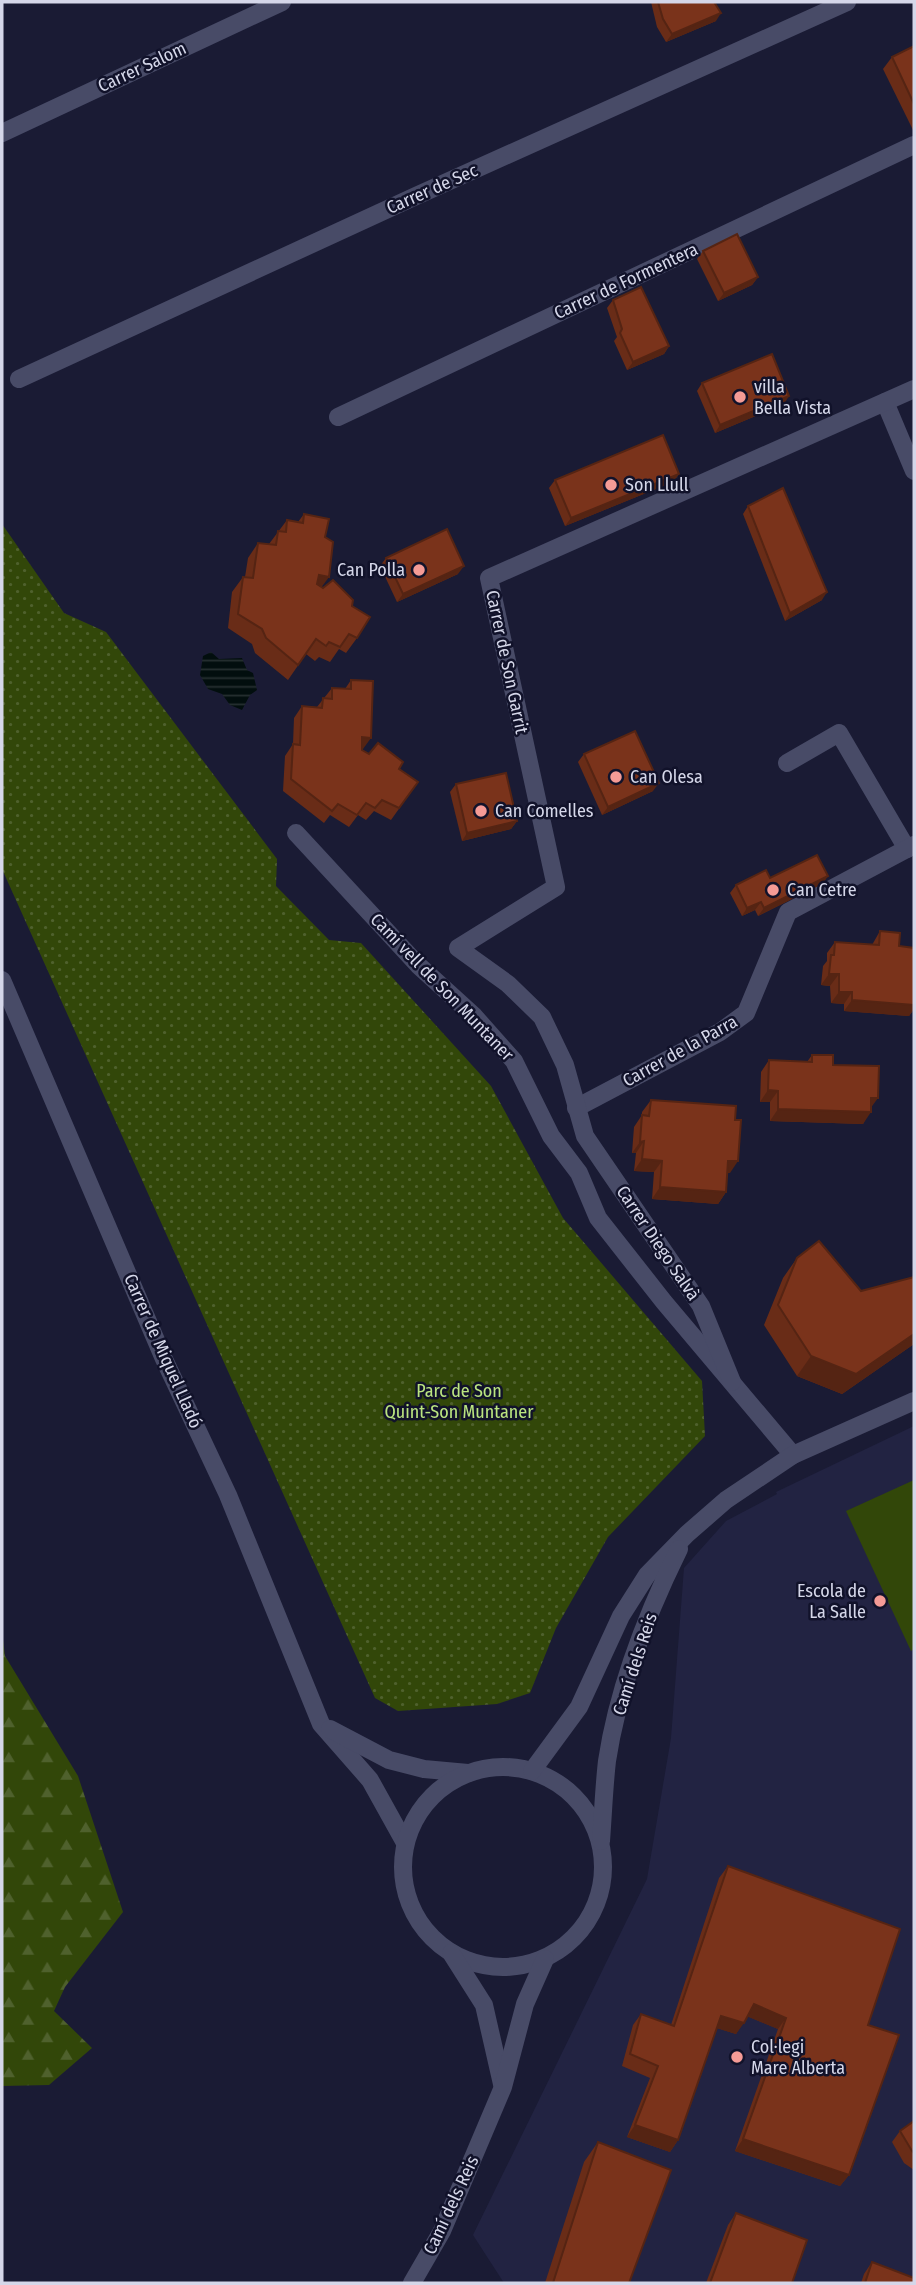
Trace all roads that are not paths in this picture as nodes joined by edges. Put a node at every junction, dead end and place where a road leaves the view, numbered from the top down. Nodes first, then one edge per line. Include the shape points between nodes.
1 (282, 2) edge
2 (847, 2) edge
3 (2, 133) edge
4 (914, 145) edge
5 (19, 379) dead end
6 (914, 389) edge
7 (885, 402) junction
8 (338, 417) dead end
9 (914, 471) edge
10 (787, 763) dead end
11 (296, 833) dead end
12 (911, 847) edge
13 (2, 980) edge
14 (576, 1108) junction
15 (732, 1382) junction
16 (914, 1401) edge
17 (793, 1455) junction
18 (687, 1534) junction
19 (321, 1724) junction
20 (532, 1771) junction
21 (468, 1773) junction
22 (601, 1842) junction
23 (405, 1843) junction
24 (451, 1953) junction
25 (545, 1959) junction
26 (503, 2087) junction
27 (412, 2283) edge

1 - 3 street, Carrer Salom
2 - 5 street, Carrer de Sec
4 - 8 street, Carrer de Formentera
6 - 7 street, Carrer de Son Garrit
7 - 9 street
7 - 14 street, Carrer de Son Garrit via 489,578 556,887 458,948 508,984 542,1017 565,1065
10 - 12 street via 839,733
11 - 15 street, Camí vell de Son Muntaner via 514,1061 551,1136 579,1173 598,1218
12 - 14 street, Carrer de la Parra via 788,912 746,1013 720,1032
13 - 19 street, Carrer de Miquel Lladó via 164,1359 228,1495
14 - 15 street, Carrer Diego Salvà via 585,1136 701,1306
15 - 17 street, Camí vell de Son Muntaner
16 - 17 street, Camí dels Reis
17 - 18 street, Camí dels Reis via 726,1500
18 - 20 street, Camí dels Reis via 647,1575 621,1616 579,1707
18 - 22 street, Camí dels Reis via 658,1592 624,1687 607,1761
19 - 21 street via 389,1759 424,1769
19 - 23 street, Carrer de Miquel Lladó via 370,1780
20 - 21 street via 500,1767
20 - 22 street via 562,1785 586,1810
21 - 23 street via 439,1789 418,1813
22 - 25 street via 604,1877 594,1910 574,1938
23 - 24 street via 403,1874 410,1905 427,1932
24 - 25 street via 480,1965 512,1967
24 - 26 street via 484,2006
25 - 26 street, Camí dels Reis via 524,2004
26 - 27 street, Camí dels Reis via 442,2231

